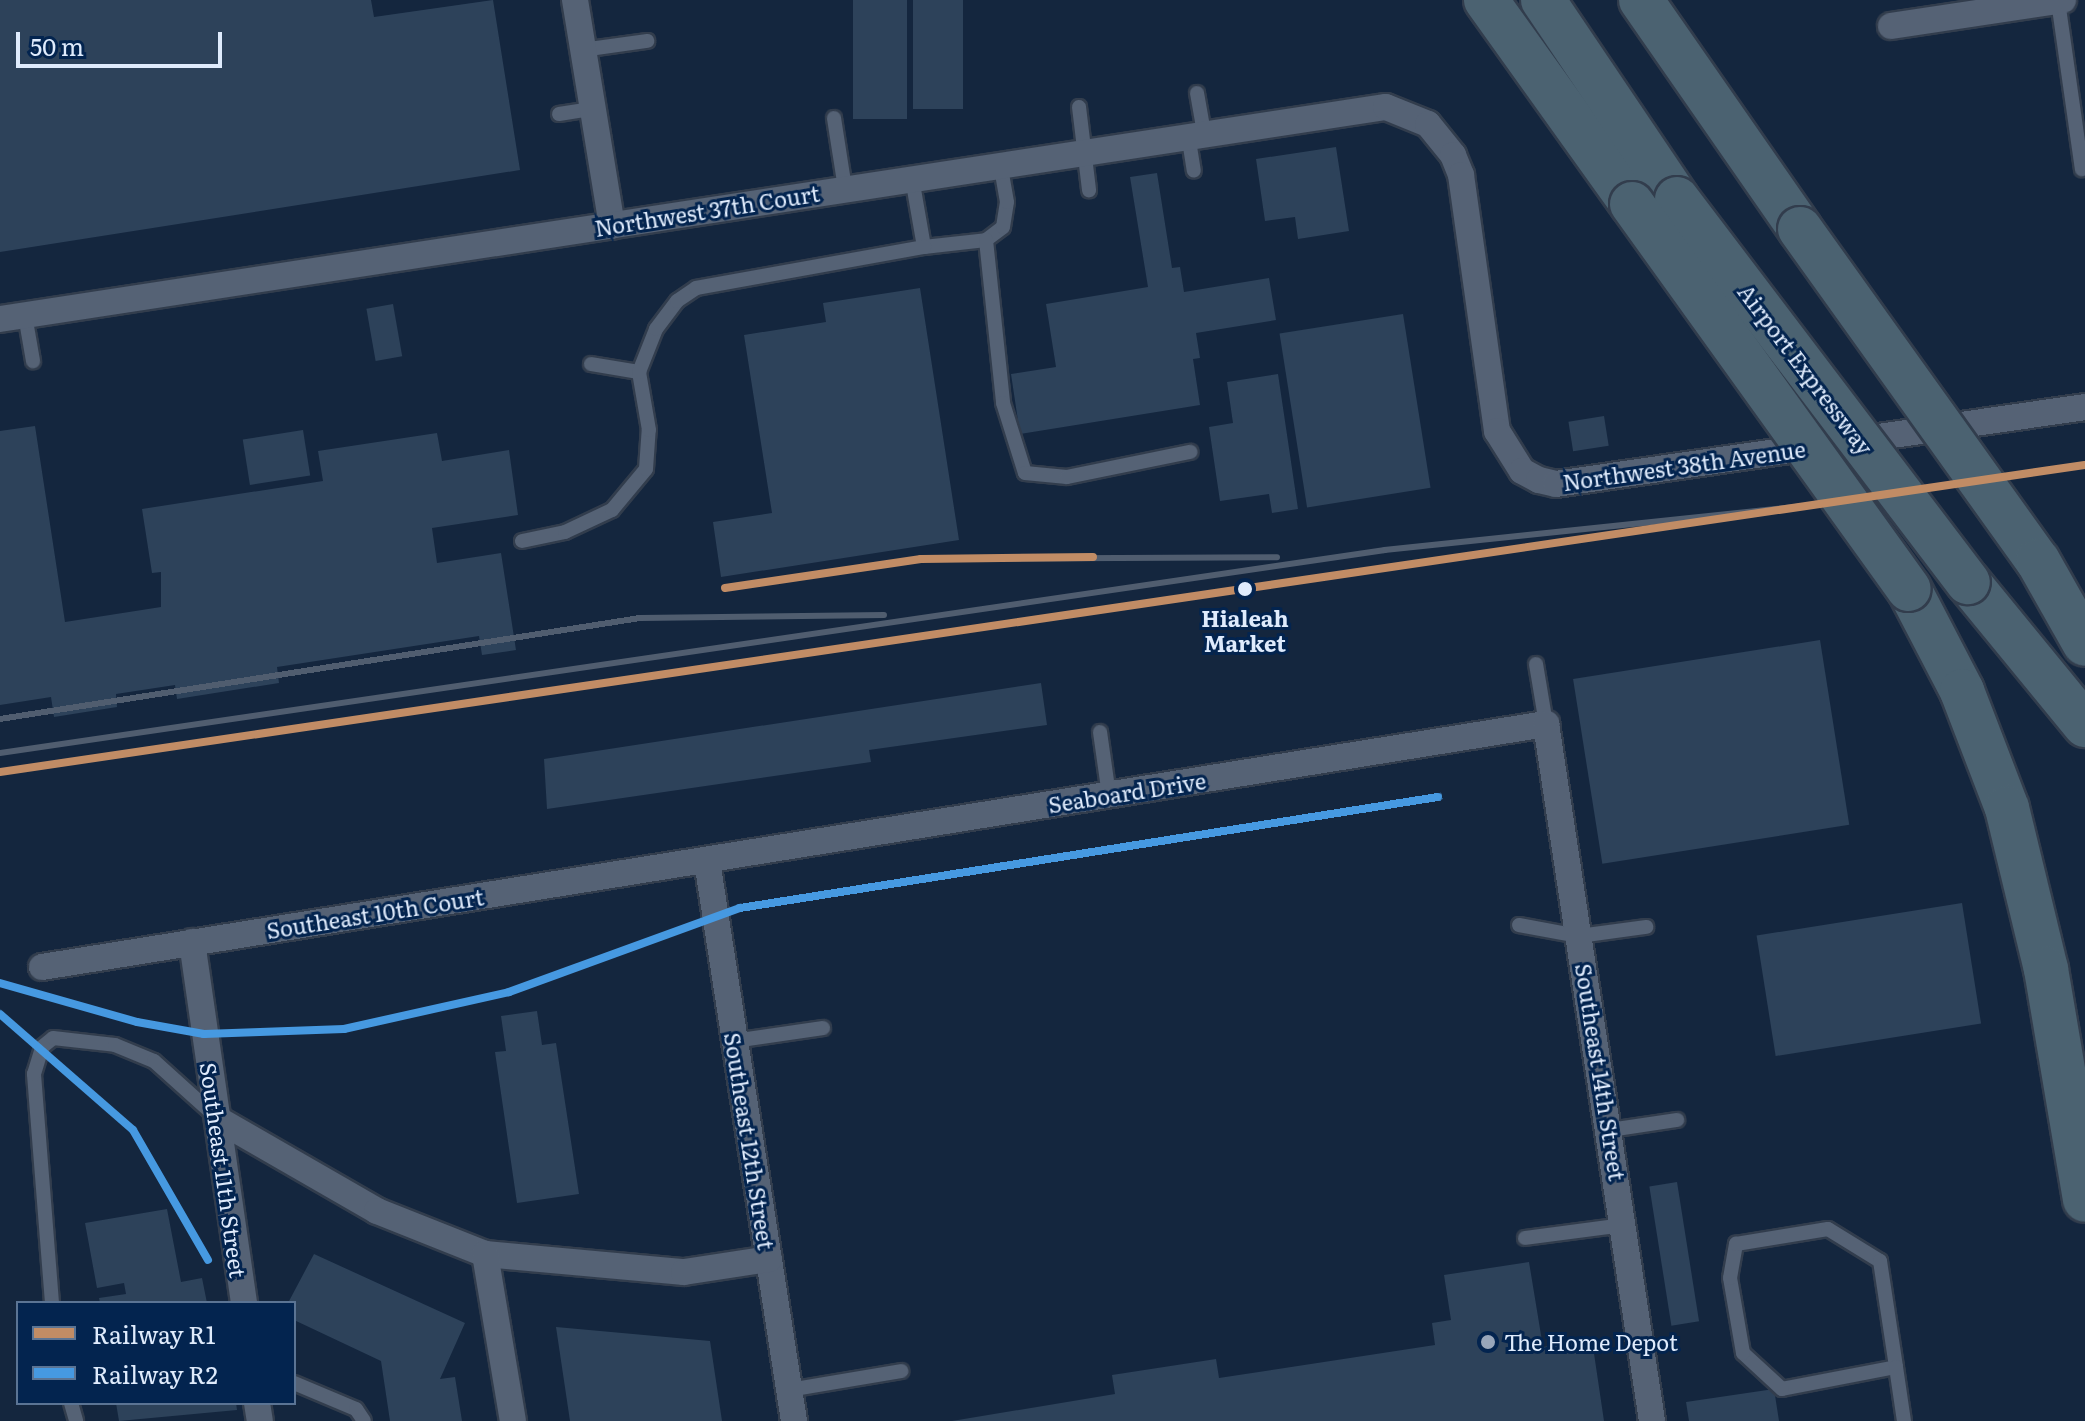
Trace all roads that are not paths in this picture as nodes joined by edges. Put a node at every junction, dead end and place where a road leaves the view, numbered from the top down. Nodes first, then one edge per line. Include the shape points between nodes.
1 (575, 0) edge
2 (1486, 0) edge
3 (1543, 0) edge
4 (1641, 0) edge
5 (2061, 0) edge
6 (1891, 26) dead end
7 (647, 41) dead end
8 (582, 50) junction
9 (1197, 93) dead end
10 (1079, 107) dead end
11 (592, 109) junction
12 (559, 114) dead end
13 (1414, 116) joint
14 (834, 118) dead end
15 (1196, 133) junction
16 (1084, 150) junction
17 (1000, 164) junction
18 (2082, 169) dead end
19 (1194, 171) dead end
20 (912, 178) junction
21 (845, 188) junction
22 (1089, 190) dead end
23 (612, 226) junction
24 (986, 240) junction
25 (924, 247) junction
26 (12, 317) edge
27 (33, 361) dead end
28 (591, 364) dead end
29 (639, 372) junction
30 (2085, 407) edge
31 (1190, 452) dead end
32 (522, 541) dead end
33 (2085, 644) edge
34 (1536, 664) dead end
35 (1546, 724) junction
36 (2085, 725) edge
37 (1100, 732) dead end
38 (1109, 795) junction
39 (707, 861) junction
40 (1519, 925) dead end
41 (1646, 927) dead end
42 (1579, 936) junction
43 (192, 942) junction
44 (42, 967) dead end
45 (823, 1028) dead end
46 (734, 1041) junction
47 (219, 1120) junction
48 (1677, 1120) dead end
49 (1610, 1130) junction
50 (2085, 1200) edge
51 (1624, 1225) junction
52 (1525, 1238) dead end
53 (485, 1254) junction
54 (769, 1259) junction
55 (52, 1301) edge
56 (244, 1301) edge
57 (1896, 1367) junction
58 (901, 1371) dead end
59 (296, 1384) edge
60 (789, 1390) junction
61 (364, 1421) edge
62 (513, 1421) edge
63 (794, 1421) edge
64 (1652, 1421) edge
65 (1904, 1421) edge

1 - 8 street
2 - 50 highway, bridge via 1909,589 1962,691 2012,822 2046,969
3 - 36 highway, Airport Expressway, bridge via 1677,199 1968,582
4 - 33 highway, bridge via 2038,561
5 - 6 street
5 - 18 lane
7 - 8 lane
8 - 11 street
9 - 15 lane
10 - 16 lane
11 - 12 lane
11 - 23 street
13 - 15 street, Northwest 37th Court via 1367,108
13 - 30 street, Northwest 38th Avenue via 1442,137 1461,175 1497,431 1522,471 1539,480 1556,484
14 - 21 lane
15 - 16 street, Northwest 37th Court
15 - 19 lane
16 - 17 street, Northwest 37th Court
16 - 22 lane
17 - 20 street, Northwest 37th Court
17 - 24 lane via 1007,202 1003,227
20 - 21 street, Northwest 37th Court
20 - 25 lane
21 - 23 street, Northwest 37th Court
23 - 26 street, Northwest 37th Court
24 - 25 lane
24 - 31 lane via 1003,403 1025,473 1067,477
25 - 29 lane via 696,288 677,301 656,329
26 - 27 lane
28 - 29 lane
29 - 32 lane via 649,430 646,469 612,510 565,532
34 - 35 lane
35 - 38 street, Seaboard Drive
35 - 42 street, Southeast 14th Street
37 - 38 lane
38 - 39 street, Seaboard Drive
39 - 43 street, Southeast 10th Court
39 - 46 street, Southeast 12th Street
40 - 42 lane
41 - 42 lane
42 - 49 street, Southeast 14th Street
43 - 44 street, Southeast 10th Court
43 - 47 street, Southeast 11th Street
45 - 46 lane
46 - 54 street, Southeast 12th Street
47 - 53 street via 377,1211
47 - 55 lane via 154,1061 115,1045 66,1038 53,1038 42,1047 34,1074
47 - 56 street, Southeast 11th Street
48 - 49 lane
49 - 51 street, Southeast 14th Street
51 - 52 lane
51 - 64 street, Southeast 14th Street
53 - 54 street via 684,1272
53 - 62 street
54 - 60 street, Southeast 12th Street
57 - 57 lane via 1782,1389 1743,1353 1730,1278 1736,1244 1828,1229 1880,1261
57 - 65 lane
58 - 60 lane
59 - 61 lane via 356,1409
60 - 63 street, Southeast 12th Street

